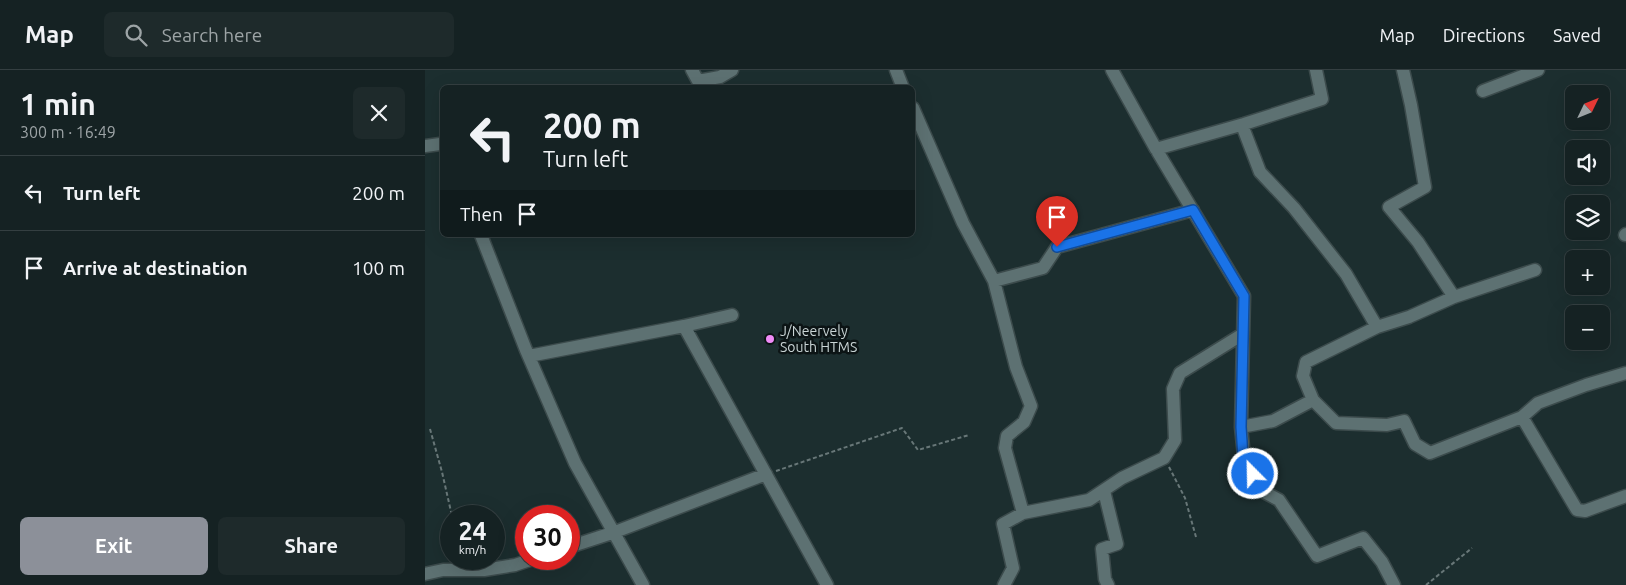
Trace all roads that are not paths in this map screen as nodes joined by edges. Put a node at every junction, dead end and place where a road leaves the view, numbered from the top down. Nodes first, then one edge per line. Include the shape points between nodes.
1 (692, 70) edge
2 (732, 70) edge
3 (896, 70) edge
4 (1112, 70) edge
5 (1316, 70) edge
6 (1403, 70) edge
7 (1538, 70) edge
8 (902, 85) edge
9 (1483, 91) dead end
10 (915, 113) edge
11 (1241, 125) junction
12 (440, 144) edge
13 (425, 146) edge
14 (1156, 149) junction
15 (1193, 210) junction
16 (482, 237) edge
17 (1535, 270) dead end
18 (994, 281) junction
19 (1454, 297) junction
20 (732, 315) dead end
21 (684, 326) junction
22 (1377, 327) junction
23 (1243, 334) junction
24 (529, 356) junction
25 (1626, 373) edge
26 (1313, 400) junction
27 (1522, 417) junction
28 (1241, 427) junction
29 (766, 474) junction
30 (1104, 490) junction
31 (1626, 496) edge
32 (1023, 513) junction
33 (615, 532) junction
34 (580, 543) edge
35 (515, 565) edge
36 (425, 574) edge
37 (643, 585) edge
38 (827, 585) edge
39 (1004, 585) edge
40 (1107, 585) edge
41 (1394, 585) edge

1 - 2 street via 698,81 720,77
3 - 8 street
4 - 14 street
5 - 11 street via 1322,99
6 - 19 street via 1425,186 1389,207 1418,242
7 - 9 street
10 - 18 street via 963,223
11 - 14 street
11 - 22 street via 1260,172 1294,208 1346,274
12 - 13 street
14 - 15 street
15 - 18 street via 1057,247 1043,268
15 - 23 street via 1244,296
16 - 24 street
17 - 19 street
18 - 32 street via 1016,367 1031,406 1024,422 1007,436 1005,448
19 - 22 street
20 - 21 street
21 - 24 street
21 - 29 street
22 - 26 street via 1306,362 1303,376
23 - 28 street
23 - 30 street via 1180,373 1173,388 1175,440 1164,458
24 - 33 street via 575,462
25 - 27 street via 1538,402
26 - 27 street via 1336,423 1387,426 1404,421 1415,444 1430,453
26 - 28 street via 1273,421
27 - 31 street via 1577,510 1585,511
28 - 41 street via 1243,456 1262,491 1279,500 1317,556 1363,538 1382,562
29 - 33 street
29 - 38 street
30 - 32 street via 1089,500
30 - 40 street via 1117,544 1103,549
32 - 39 street via 1003,524 1013,568
33 - 34 street
33 - 37 street
35 - 36 street

